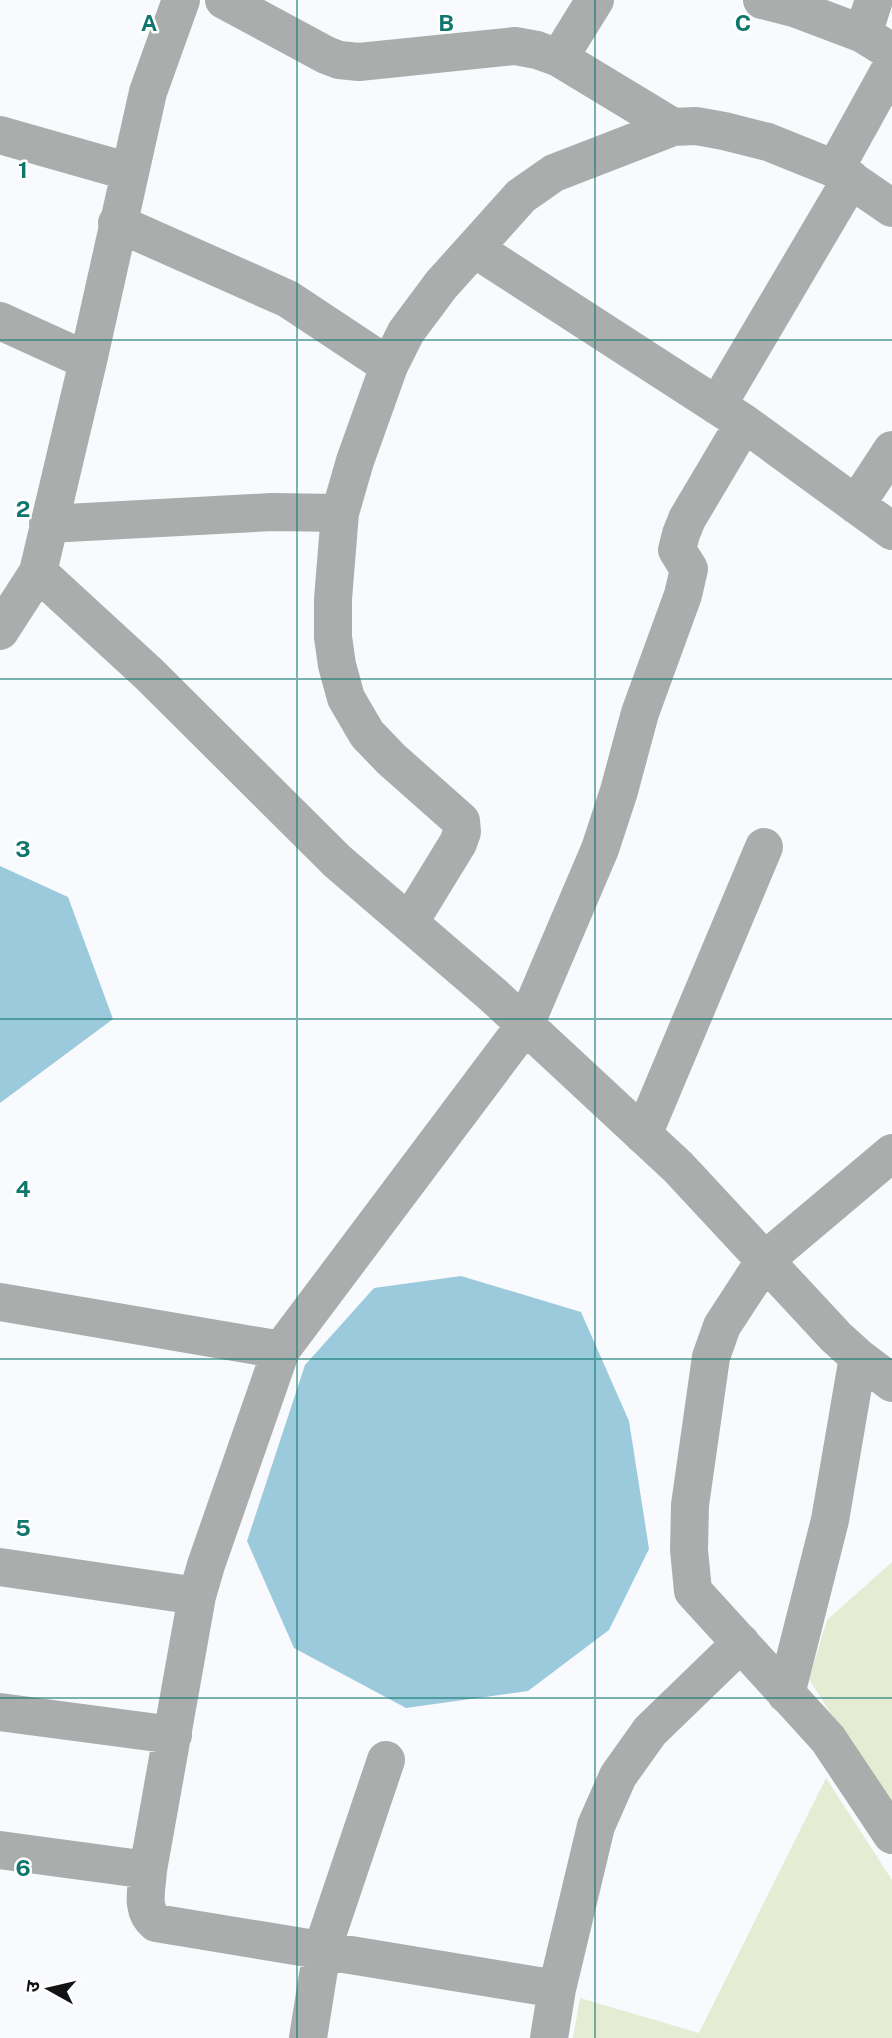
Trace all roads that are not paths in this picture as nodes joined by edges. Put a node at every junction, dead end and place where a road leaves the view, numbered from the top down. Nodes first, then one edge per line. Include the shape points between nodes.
1 (181, 0) edge
2 (224, 0) edge
3 (595, 0) edge
4 (762, 0) edge
5 (876, 29) edge
6 (559, 58) junction
7 (892, 66) edge
8 (673, 127) junction
9 (0, 135) edge
10 (130, 172) junction
11 (843, 174) junction
12 (892, 208) edge
13 (117, 223) junction
14 (475, 249) junction
15 (0, 321) edge
16 (88, 361) junction
17 (389, 366) junction
18 (731, 414) junction
19 (892, 450) edge
20 (856, 505) junction
21 (340, 513) junction
22 (48, 524) junction
23 (892, 531) edge
24 (38, 572) junction
25 (1, 626) edge
26 (764, 847) dead end
27 (410, 923) junction
28 (525, 1025) junction
29 (643, 1135) junction
30 (892, 1153) edge
31 (765, 1260) junction
32 (0, 1302) edge
33 (281, 1350) junction
34 (858, 1357) junction
35 (892, 1383) edge
36 (0, 1567) edge
37 (198, 1596) junction
38 (741, 1643) junction
39 (786, 1694) junction
40 (0, 1712) edge
41 (173, 1735) junction
42 (386, 1760) dead end
43 (892, 1835) edge
44 (0, 1850) edge
45 (148, 1870) junction
46 (322, 1951) junction
47 (557, 1989) junction
48 (308, 2038) edge
49 (550, 2038) edge

1 - 10 street via 148,92
2 - 6 street via 340,60 359,62 515,46
3 - 6 street
4 - 5 street
6 - 8 street
7 - 11 street
8 - 11 street via 696,125 768,142
8 - 14 street via 554,173 521,196
9 - 10 street
10 - 13 street
11 - 12 street
11 - 18 street
13 - 16 street
13 - 17 street via 288,299
14 - 17 street via 440,285 406,332
14 - 18 street
15 - 16 street
16 - 22 street
17 - 21 street
18 - 20 street
18 - 28 street via 681,534 677,550 689,569 683,596 640,713 600,849
19 - 20 street
20 - 23 street
21 - 22 street via 272,512
21 - 27 street via 333,637 346,698 367,734 461,821 458,843
22 - 24 street
24 - 25 street
24 - 27 street via 149,674 337,862
26 - 29 street
27 - 28 street
28 - 29 street
28 - 33 street
29 - 31 street
30 - 31 street
31 - 34 street
31 - 38 street via 722,1326 711,1357 690,1505 693,1591
32 - 33 street
33 - 37 street
34 - 35 street
34 - 39 street via 830,1520
36 - 37 street
37 - 41 street
38 - 39 street
38 - 47 street via 650,1731 618,1776 596,1826
39 - 43 street via 828,1739
40 - 41 street
41 - 45 street
42 - 46 street
44 - 45 street
45 - 46 street via 145,1910 156,1923
46 - 47 street
46 - 48 street
47 - 49 street

